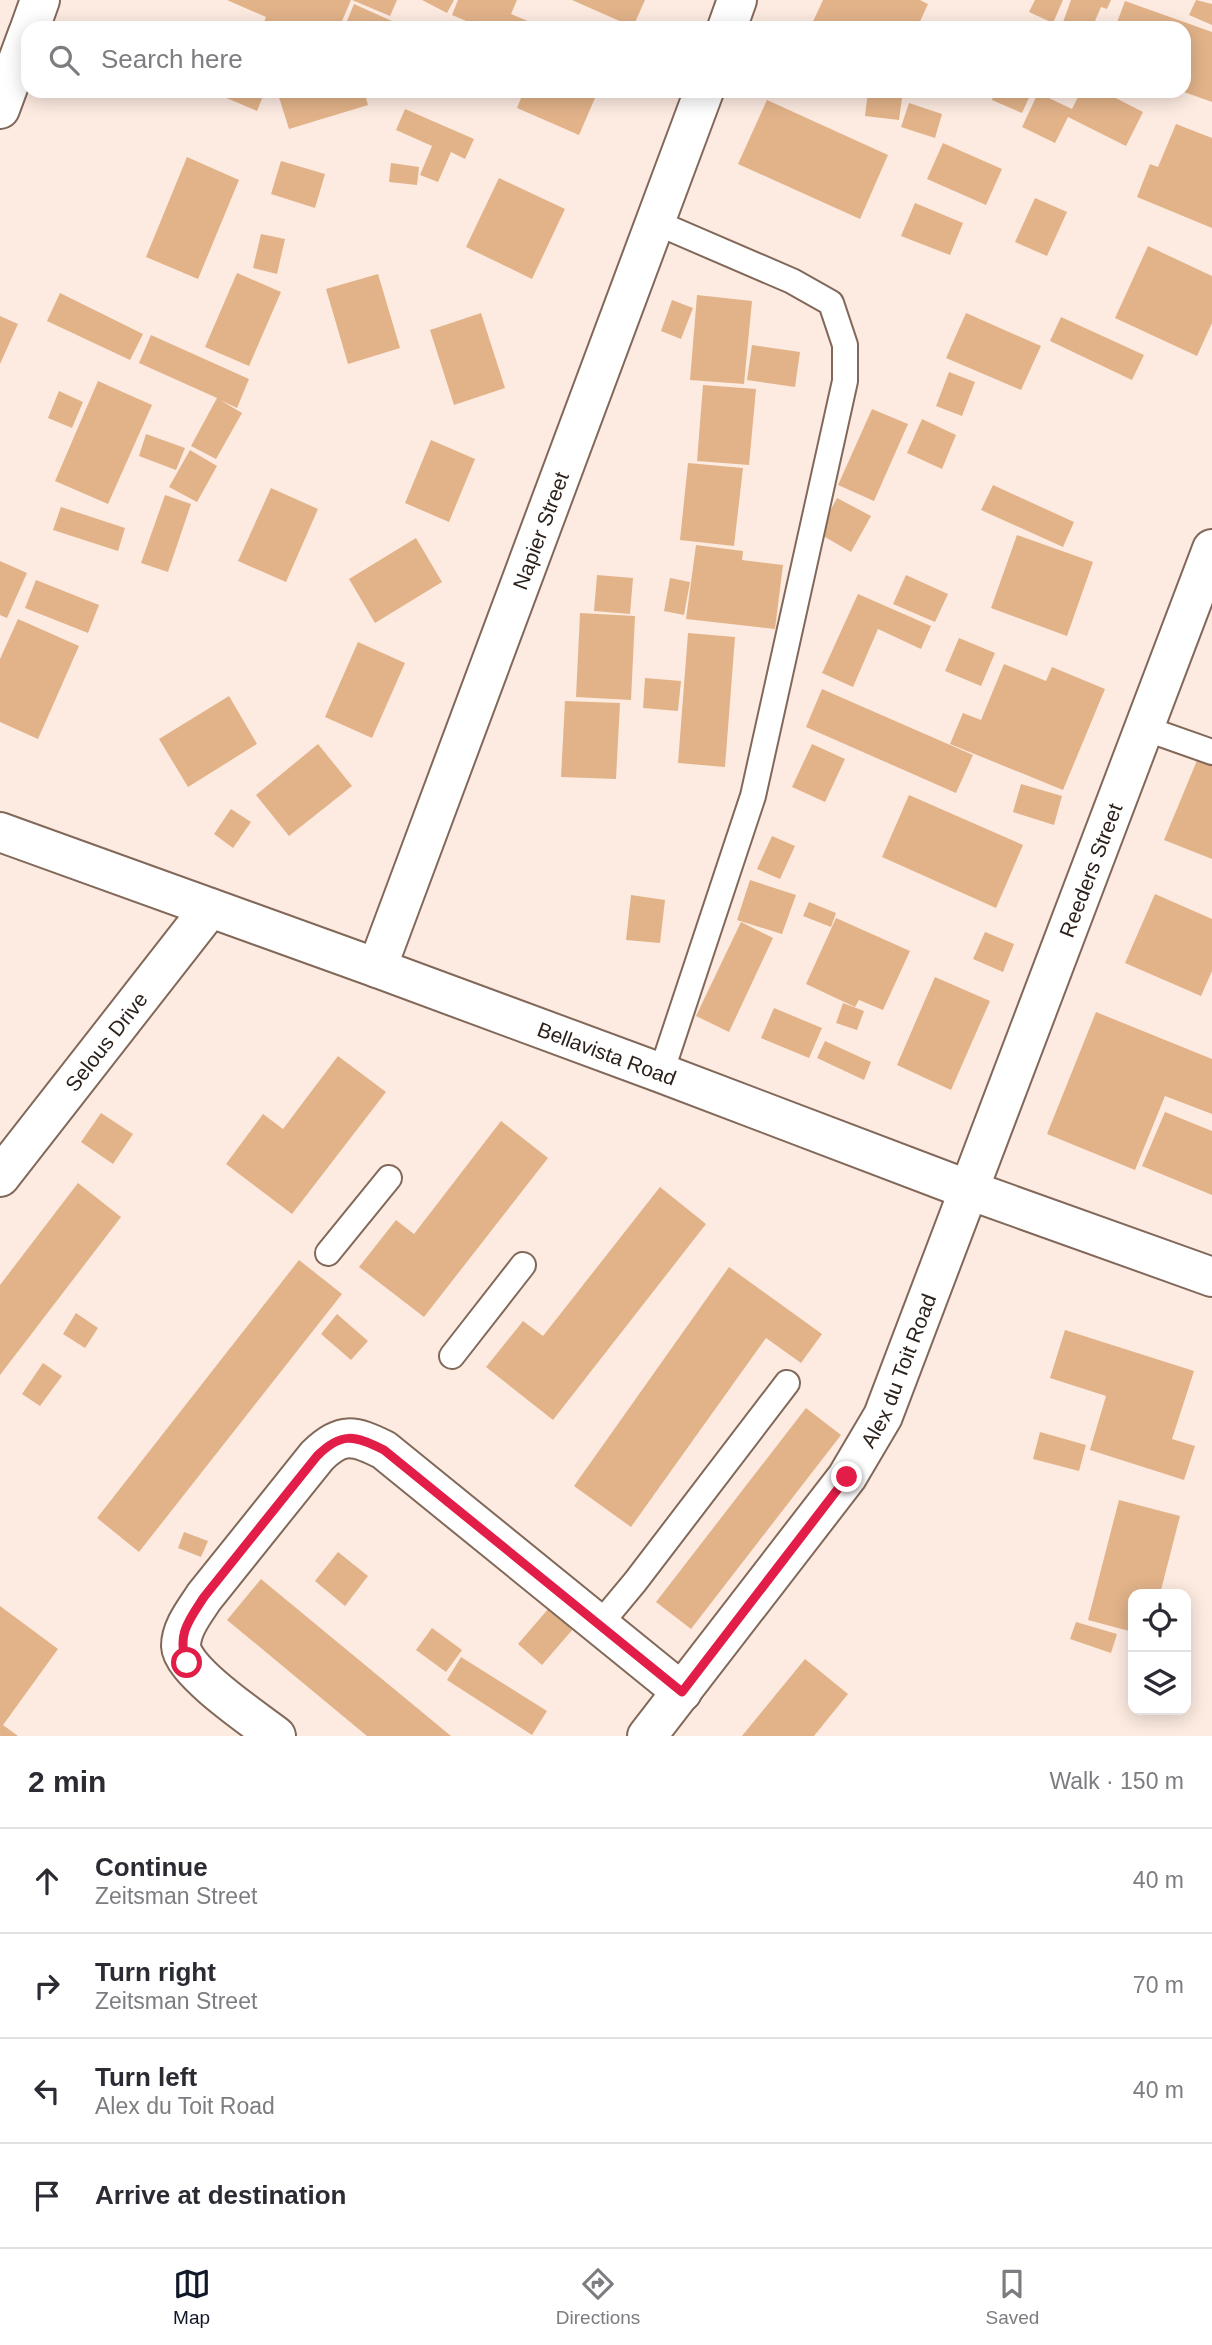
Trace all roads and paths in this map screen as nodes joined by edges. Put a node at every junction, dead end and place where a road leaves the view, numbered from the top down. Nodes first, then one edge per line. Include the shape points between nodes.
1 (40, 0) edge
2 (737, 0) edge
3 (32, 21) edge
4 (730, 21) edge
5 (21, 52) edge
6 (701, 98) edge
7 (0, 109) edge
8 (655, 222) junction
9 (1212, 549) edge
10 (1144, 729) junction
11 (1212, 752) edge
12 (0, 832) edge
13 (210, 908) junction
14 (377, 968) junction
15 (661, 1073) junction
16 (0, 1177) edge
17 (389, 1178) dead end
18 (969, 1190) junction
19 (328, 1253) dead end
20 (523, 1265) dead end
21 (1212, 1278) edge
22 (452, 1356) dead end
23 (787, 1383) dead end
24 (600, 1624) junction
25 (682, 1692) junction
26 (276, 1736) edge
27 (647, 1736) edge

1 - 3 street
2 - 4 street
5 - 7 street
6 - 8 street, Napier Street
8 - 14 street, Napier Street
8 - 15 lane via 792,281 831,303 845,345 845,381 753,796
9 - 10 street, Reeders Street
10 - 11 lane
10 - 18 street, Reeders Street
12 - 13 street, Bellavista Road
13 - 14 street, Bellavista Road
13 - 16 street, Selous Drive
14 - 15 street, Bellavista Road
15 - 18 street, Bellavista Road
17 - 19 lane
18 - 21 street, Bellavista Road
18 - 25 street, Alex du Toit Road via 895,1389 869,1441 847,1477
20 - 22 lane
23 - 24 lane
24 - 25 street
24 - 26 street via 384,1450 346,1437 330,1442 204,1597 183,1635 181,1648 187,1663
25 - 27 street, Alex du Toit Road

